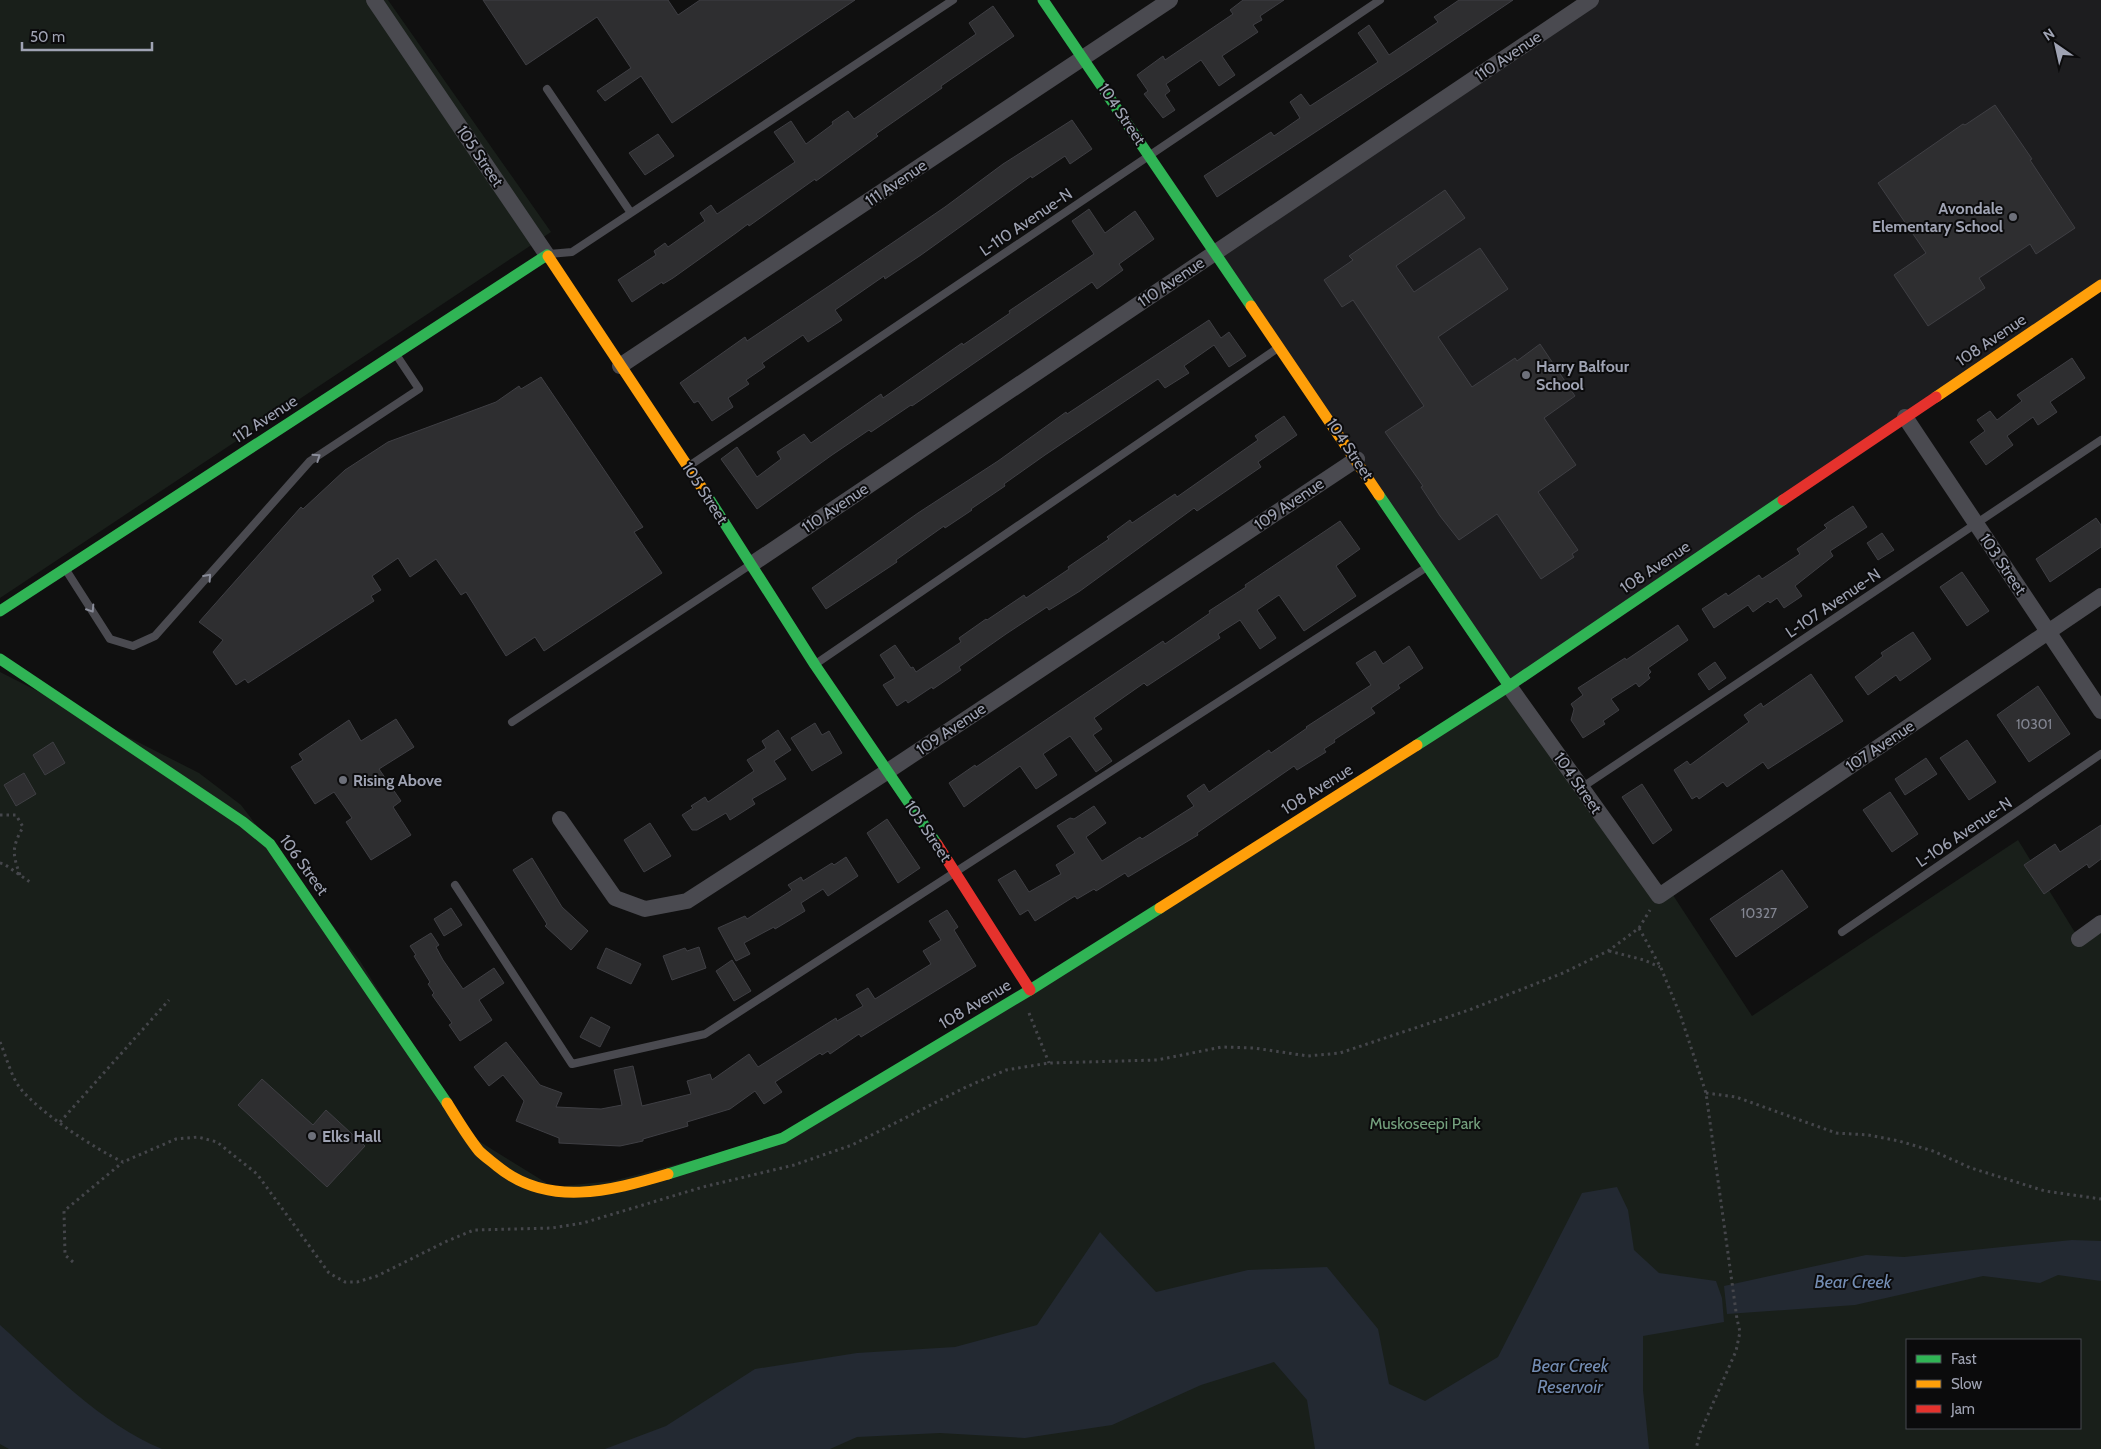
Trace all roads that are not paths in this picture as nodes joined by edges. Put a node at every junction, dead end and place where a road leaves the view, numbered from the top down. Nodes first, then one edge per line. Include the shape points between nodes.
1 (374, 0) edge
2 (953, 0) edge
3 (1044, 0) edge
4 (1170, 0) edge
5 (1380, 0) edge
6 (1591, 0) edge
7 (1084, 59) junction
8 (547, 89) dead end
9 (1149, 155) junction
10 (631, 213) junction
11 (1216, 252) junction
12 (547, 255) junction
13 (2101, 285) edge
14 (1280, 347) junction
15 (395, 354) junction
16 (620, 366) junction
17 (1905, 417) junction
18 (2101, 440) edge
19 (1357, 459) junction
20 (688, 467) junction
21 (1976, 523) junction
22 (752, 564) junction
23 (1428, 566) junction
24 (65, 568) junction
25 (2101, 596) edge
26 (0, 611) edge
27 (2048, 631) junction
28 (0, 659) edge
29 (815, 664) junction
30 (1509, 686) junction
31 (2101, 711) edge
32 (512, 722) dead end
33 (2101, 754) edge
34 (888, 771) junction
35 (1581, 788) junction
36 (560, 819) dead end
37 (956, 872) junction
38 (455, 885) dead end
39 (1658, 896) joint
40 (2101, 923) edge
41 (1842, 932) dead end
42 (2079, 939) dead end
43 (1030, 990) junction
44 (502, 1170) joint

1 - 12 street, 105 Street
2 - 10 lane
3 - 7 street, 104 Street
4 - 7 street, 111 Avenue
5 - 9 lane, L-110 Avenue-N
6 - 11 street, 110 Avenue
7 - 9 street, 104 Street
7 - 16 street, 111 Avenue
8 - 10 lane
9 - 11 street, 104 Street
9 - 20 lane, L-110 Avenue-N
10 - 12 lane via 572,252
11 - 14 street, 104 Street
11 - 22 street, 110 Avenue
12 - 15 street, 112 Avenue
12 - 16 street, 105 Street
13 - 17 street, 108 Avenue
14 - 19 street, 104 Street
14 - 29 lane
15 - 24 street, 112 Avenue
24 -> 15 lane via 110,639 133,646 155,636 310,461 419,389
16 - 20 street, 105 Street
17 - 21 street, 103 Street
17 - 30 street, 108 Avenue
18 - 21 lane, L-107 Avenue-N
19 - 23 street, 104 Street
19 - 34 street, 109 Avenue
20 - 22 street, 105 Street
21 - 27 street, 103 Street
21 - 35 lane, L-107 Avenue-N
22 - 29 street, 105 Street
22 - 32 lane
23 - 30 street, 104 Street
23 - 37 lane
24 - 26 street, 112 Avenue
25 - 27 street, 107 Avenue
27 - 31 street, 103 Street
27 - 39 street, 107 Avenue
28 - 44 street, 106 Street via 243,822 270,844 480,1152
29 - 34 street, 105 Street
30 - 35 street, 104 Street
30 - 43 street, 108 Avenue
33 - 41 lane, L-106 Avenue-N
34 - 36 street, 109 Avenue via 687,901 644,909 615,898
34 - 37 street, 105 Street
35 - 39 street, 104 Street
37 - 38 lane via 706,1034 572,1064
37 - 43 street, 105 Street
40 - 42 street
43 - 44 street, 108 Avenue via 805,1126 763,1146 626,1186 584,1193 524,1184

